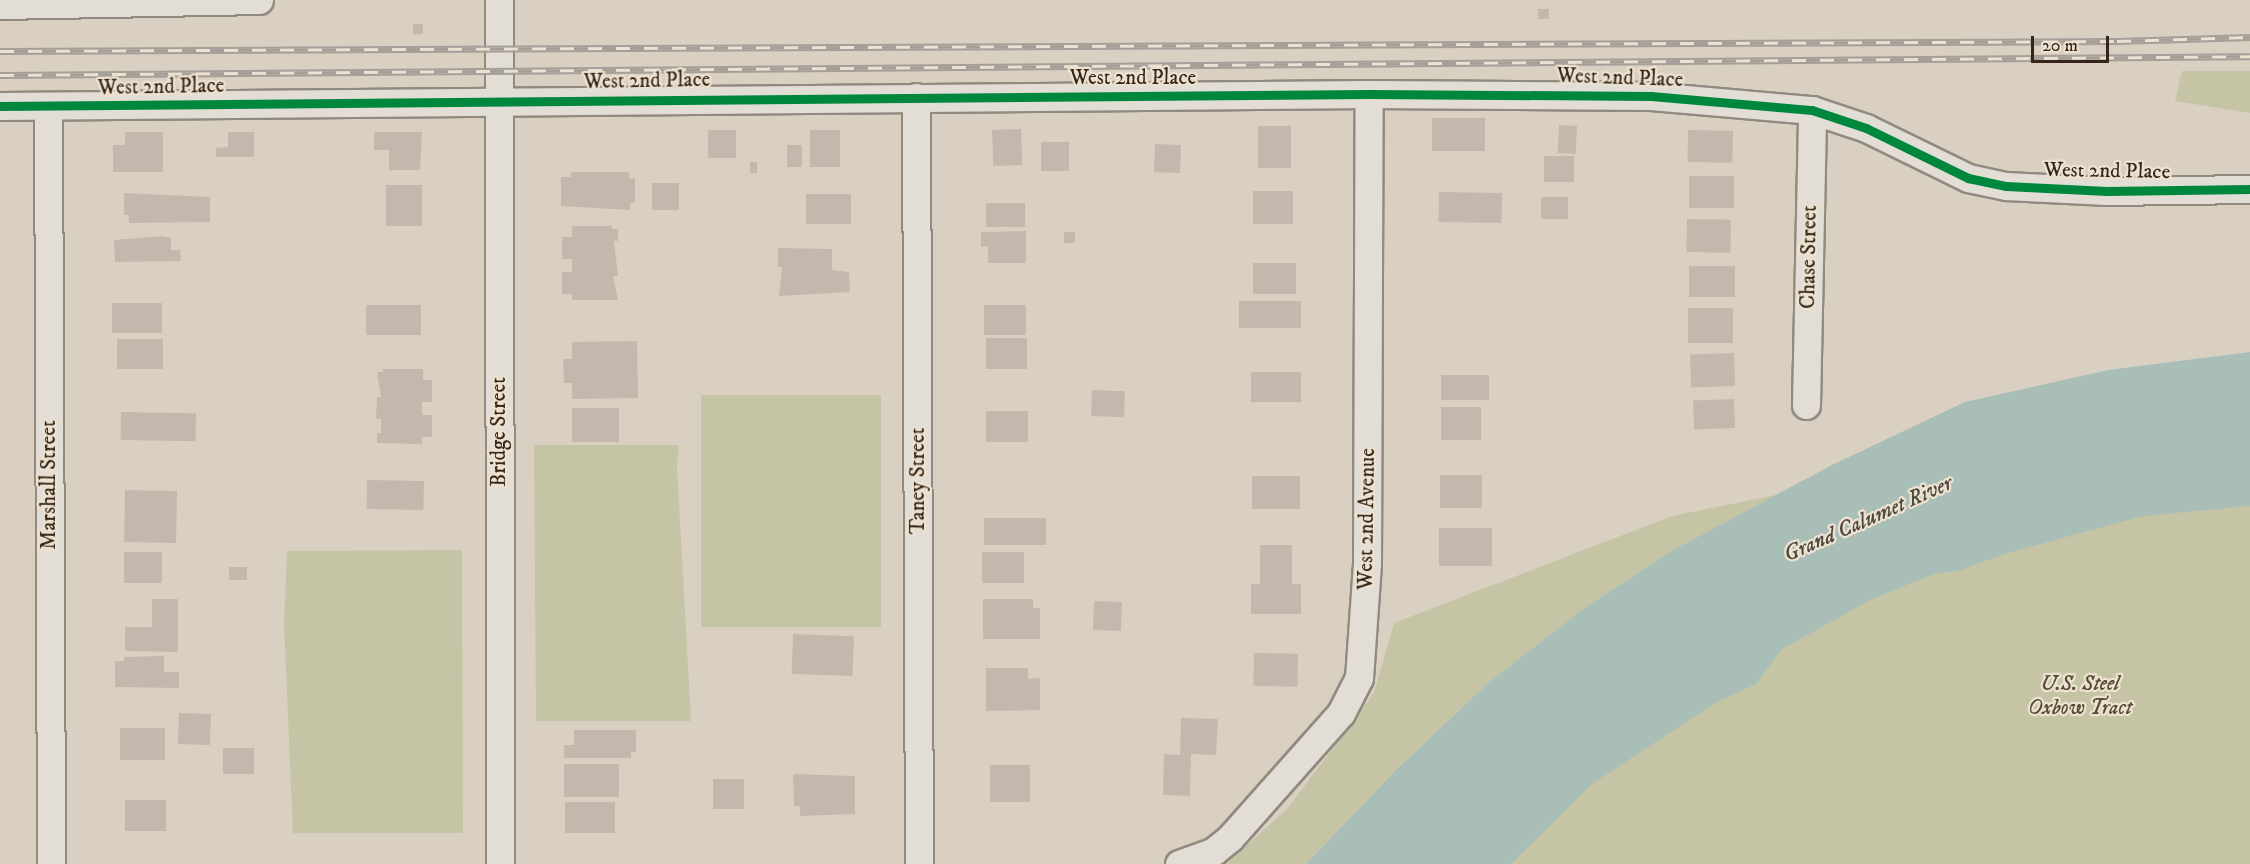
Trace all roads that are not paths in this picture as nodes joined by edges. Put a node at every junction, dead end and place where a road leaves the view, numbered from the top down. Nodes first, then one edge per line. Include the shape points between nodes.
1 (259, 0) edge
2 (499, 0) edge
3 (48, 2) edge
4 (0, 4) edge
5 (1369, 94) junction
6 (916, 97) junction
7 (499, 101) junction
8 (0, 106) edge
9 (48, 106) junction
10 (1812, 110) junction
11 (2250, 189) edge
12 (1806, 405) dead end
13 (51, 864) edge
14 (500, 864) edge
15 (919, 864) edge
16 (1179, 864) edge

1 - 3 street
2 - 7 street, Bridge Street
3 - 4 street
5 - 6 street, West 2nd Place
5 - 10 street, West 2nd Place via 1651,96
5 - 16 street, West 2nd Avenue via 1367,563 1359,678 1341,713 1230,838 1214,851
6 - 7 street, West 2nd Place
6 - 15 street, Taney Street
7 - 9 street, West 2nd Place
7 - 14 street, Bridge Street
8 - 9 street, West 2nd Place
9 - 13 street, Marshall Street
10 - 11 street, West 2nd Place via 1866,128 1985,183 2107,192
10 - 12 street, Chase Street

